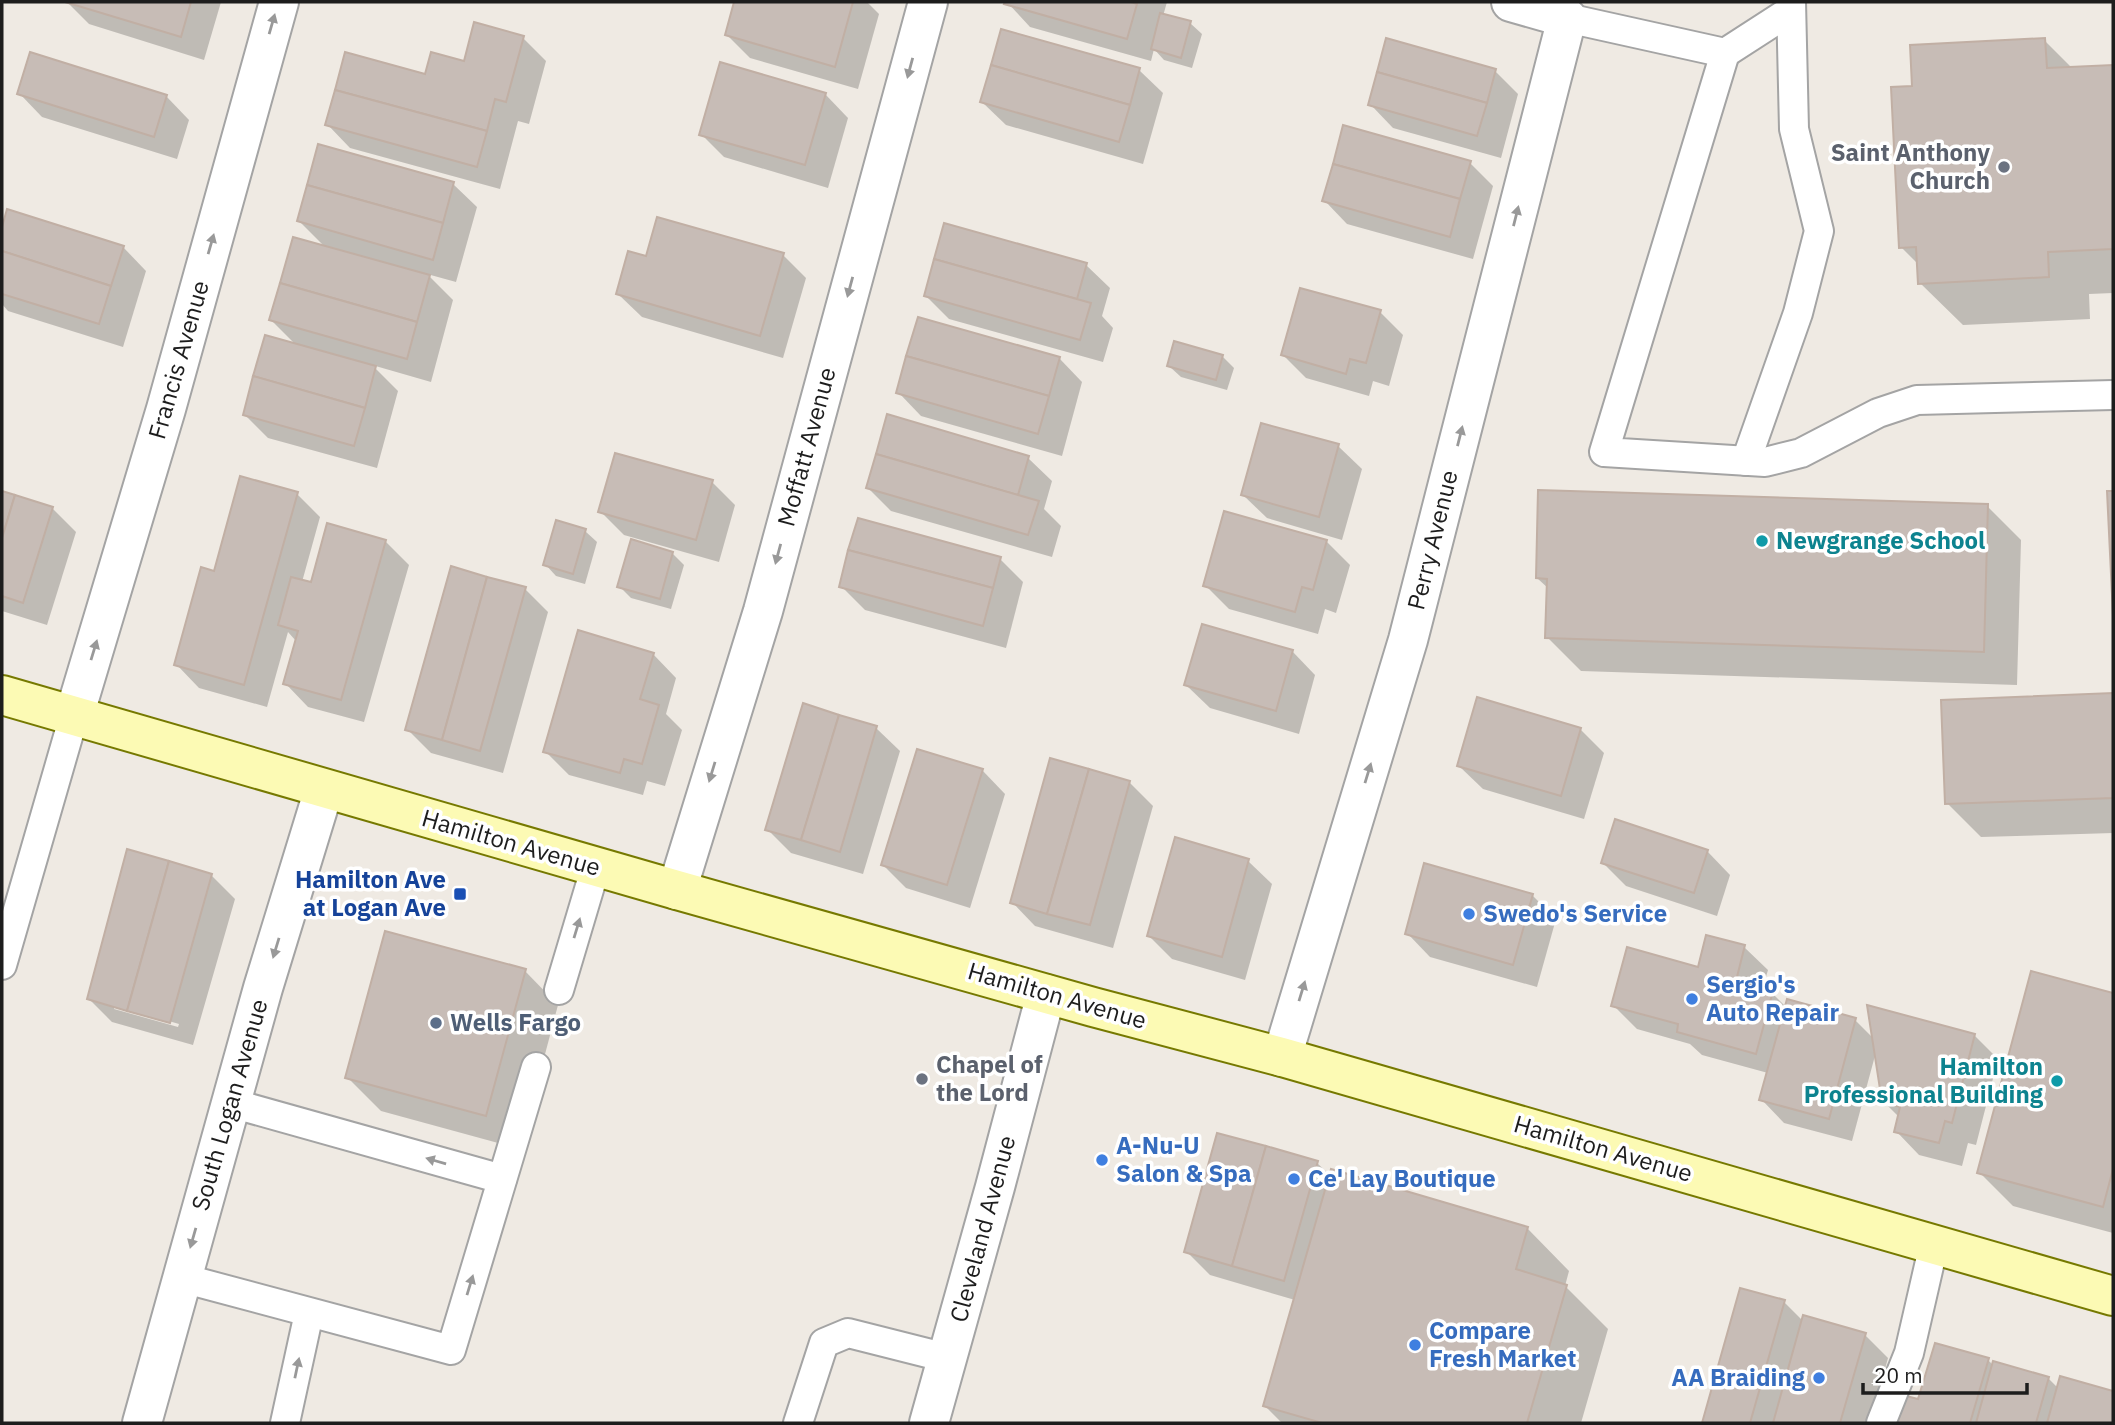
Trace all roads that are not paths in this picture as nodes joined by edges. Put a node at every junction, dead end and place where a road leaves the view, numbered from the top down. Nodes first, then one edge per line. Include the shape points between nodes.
1 (279, 2) edge
2 (928, 2) edge
3 (1511, 2) edge
4 (1791, 6) edge
5 (1567, 18) junction
6 (1725, 53) junction
7 (2113, 395) edge
8 (1746, 461) junction
9 (2, 695) edge
10 (74, 716) junction
11 (324, 789) junction
12 (596, 866) junction
13 (677, 890) junction
14 (2, 965) edge
15 (559, 990) dead end
16 (1046, 994) junction
17 (1282, 1057) junction
18 (536, 1067) dead end
19 (231, 1102) junction
20 (502, 1179) junction
21 (1934, 1244) junction
22 (182, 1278) junction
23 (2113, 1296) edge
24 (309, 1312) junction
25 (947, 1359) junction
26 (142, 1423) edge
27 (285, 1423) edge
28 (799, 1423) edge
29 (929, 1423) edge
30 (1881, 1423) edge

10 -> 1 street, Francis Avenue via 166,409
2 -> 13 street, Moffatt Avenue via 762,611
3 - 5 street
4 - 6 lane
4 - 8 lane via 1794,129 1819,231 1798,313
5 - 6 lane
17 -> 5 street, Perry Avenue via 1408,640
6 - 8 lane via 1604,452
7 - 8 lane via 1917,400 1878,413 1801,453 1765,462
9 - 10 main road, Hamilton Avenue
10 - 11 main road, Hamilton Avenue
10 - 14 lane
11 - 12 main road, Hamilton Avenue
11 -> 19 street, South Logan Avenue
12 - 13 main road, Hamilton Avenue
15 -> 12 lane
13 - 16 main road, Hamilton Avenue
16 - 17 main road, Hamilton Avenue
16 - 25 street, Cleveland Avenue
17 - 21 main road, Hamilton Avenue
18 - 20 lane
20 -> 19 lane
19 -> 22 street, South Logan Avenue
24 -> 20 lane via 451,1350
21 - 23 main road, Hamilton Avenue
21 - 30 lane via 1909,1353
22 - 24 lane
22 - 26 street, South Logan Avenue
27 -> 24 lane
25 - 28 lane via 848,1333 824,1343
25 - 29 street, Cleveland Avenue

